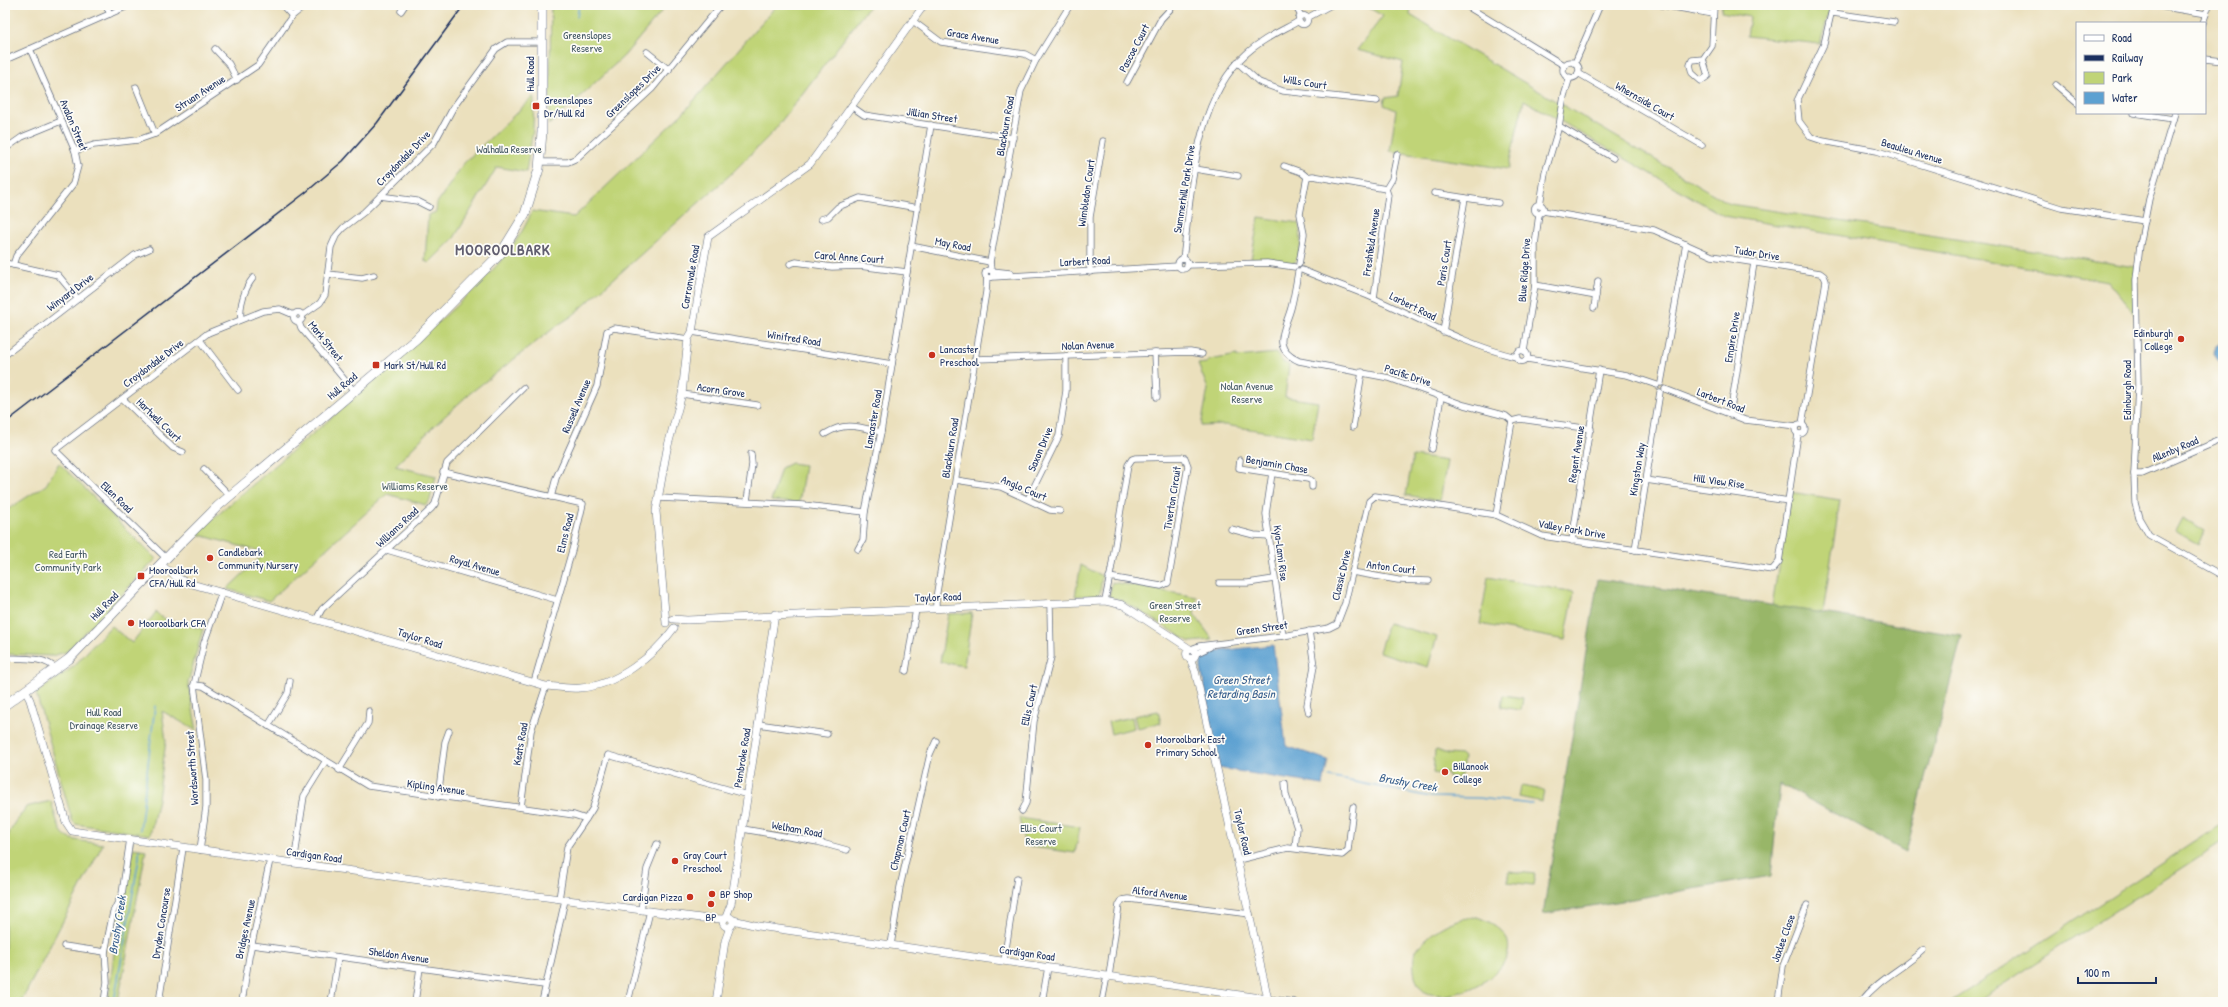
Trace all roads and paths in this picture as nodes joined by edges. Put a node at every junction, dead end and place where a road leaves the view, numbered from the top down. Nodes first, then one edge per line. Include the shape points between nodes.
1 (106, 5) edge
2 (130, 5) edge
3 (282, 5) edge
4 (306, 5) edge
5 (405, 5) edge
6 (542, 5) edge
7 (721, 5) edge
8 (924, 5) edge
9 (1070, 5) edge
10 (1174, 5) edge
11 (1295, 5) edge
12 (1331, 5) edge
13 (1465, 5) edge
14 (1600, 5) edge
15 (1662, 5) edge
16 (1714, 5) edge
17 (1833, 5) edge
18 (2152, 5) edge
19 (2209, 5) edge
20 (401, 11) dead end
21 (1833, 13) junction
22 (110, 14) junction
23 (1713, 14) junction
24 (2206, 14) junction
25 (292, 16) junction
26 (1302, 19) junction
27 (913, 21) junction
28 (1894, 22) dead end
29 (2203, 22) edge
30 (542, 42) junction
31 (30, 49) junction
32 (215, 49) dead end
33 (647, 52) dead end
34 (1703, 59) dead end
35 (2206, 59) edge
36 (5, 60) edge
37 (1036, 60) junction
38 (2223, 61) edge
39 (1237, 62) junction
40 (1575, 63) junction
41 (1565, 66) junction
42 (669, 70) junction
43 (1578, 73) junction
44 (1570, 77) junction
45 (237, 80) junction
46 (1127, 82) dead end
47 (2056, 85) dead end
48 (136, 87) dead end
49 (1377, 101) dead end
50 (2076, 102) edge
51 (851, 106) junction
52 (2140, 114) edge
53 (2175, 114) edge
54 (2173, 119) junction
55 (61, 121) junction
56 (931, 125) junction
57 (1559, 126) junction
58 (155, 134) junction
59 (1013, 138) junction
60 (1103, 141) dead end
61 (1702, 145) dead end
62 (5, 149) edge
63 (75, 151) junction
64 (1397, 154) dead end
65 (1613, 158) dead end
66 (540, 162) junction
67 (1284, 166) dead end
68 (1195, 169) junction
69 (1238, 176) dead end
70 (1307, 177) junction
71 (1386, 189) junction
72 (1434, 193) dead end
73 (380, 196) junction
74 (1465, 198) junction
75 (1498, 203) dead end
76 (429, 207) dead end
77 (918, 208) junction
78 (1541, 210) junction
79 (822, 219) dead end
80 (2145, 221) junction
81 (1686, 244) junction
82 (911, 246) junction
83 (149, 249) dead end
84 (1183, 259) junction
85 (990, 262) junction
86 (5, 263) edge
87 (1754, 263) junction
88 (790, 264) dead end
89 (13, 265) junction
90 (1188, 265) junction
91 (1178, 266) junction
92 (1298, 268) junction
93 (907, 272) junction
94 (1090, 272) junction
95 (328, 274) junction
96 (990, 274) junction
97 (374, 275) dead end
98 (253, 278) dead end
99 (1598, 281) dead end
100 (1535, 285) junction
101 (1596, 296) junction
102 (78, 298) junction
103 (1374, 298) junction
104 (1594, 308) dead end
105 (294, 315) junction
106 (303, 315) junction
107 (241, 319) junction
108 (299, 322) junction
109 (692, 332) junction
110 (1443, 332) junction
111 (688, 339) junction
112 (200, 340) junction
113 (1524, 351) junction
114 (1155, 353) junction
115 (1202, 354) dead end
116 (5, 355) edge
117 (1066, 356) junction
118 (1516, 357) junction
119 (975, 359) junction
120 (1527, 359) junction
121 (892, 364) junction
122 (1599, 370) junction
123 (1362, 372) junction
124 (1659, 384) junction
125 (522, 388) dead end
126 (1665, 389) junction
127 (238, 390) dead end
128 (354, 391) junction
129 (1660, 392) junction
130 (682, 394) junction
131 (1157, 397) dead end
132 (1442, 397) junction
133 (122, 399) junction
134 (757, 406) dead end
135 (1730, 415) junction
136 (1512, 421) junction
137 (1799, 425) junction
138 (1353, 428) dead end
139 (1591, 429) junction
140 (881, 432) junction
141 (826, 434) dead end
142 (1798, 434) junction
143 (2223, 439) edge
144 (1432, 449) dead end
145 (55, 450) joint
146 (183, 452) dead end
147 (751, 454) dead end
148 (1240, 460) dead end
149 (204, 469) dead end
150 (443, 472) junction
151 (1272, 473) junction
152 (2134, 474) junction
153 (956, 480) junction
154 (1646, 480) junction
155 (1312, 487) dead end
156 (230, 496) junction
157 (551, 497) junction
158 (659, 498) junction
159 (1028, 499) junction
160 (747, 501) junction
161 (1369, 501) joint
162 (1789, 501) junction
163 (1060, 511) dead end
164 (865, 512) junction
165 (1496, 514) junction
166 (1231, 529) dead end
167 (1269, 536) junction
168 (1572, 541) junction
169 (858, 549) dead end
170 (387, 550) junction
171 (1635, 550) junction
172 (163, 561) junction
173 (1352, 572) junction
174 (2223, 576) edge
175 (1109, 577) junction
176 (1274, 579) junction
177 (1429, 581) dead end
178 (1219, 583) dead end
179 (222, 592) junction
180 (557, 600) junction
181 (1105, 601) junction
182 (1050, 604) junction
183 (936, 608) junction
184 (916, 609) junction
185 (775, 614) junction
186 (317, 618) junction
187 (671, 622) junction
188 (1309, 631) junction
189 (1283, 636) junction
190 (1191, 653) junction
191 (5, 658) edge
192 (56, 669) junction
193 (906, 672) dead end
194 (290, 681) dead end
195 (534, 682) junction
196 (194, 685) junction
197 (546, 686) junction
198 (25, 690) junction
199 (5, 704) edge
200 (369, 711) dead end
201 (1309, 713) dead end
202 (758, 724) junction
203 (268, 726) junction
204 (449, 731) dead end
205 (827, 734) dead end
206 (936, 741) dead end
207 (325, 762) junction
208 (339, 770) junction
209 (1285, 783) dead end
210 (748, 795) junction
211 (438, 797) junction
212 (521, 807) junction
213 (1353, 807) dead end
214 (1022, 810) dead end
215 (586, 819) junction
216 (743, 829) junction
217 (130, 839) junction
218 (657, 844) dead end
219 (183, 848) junction
220 (1295, 848) junction
221 (200, 850) junction
222 (847, 850) dead end
223 (270, 860) junction
224 (1238, 860) junction
225 (294, 863) junction
226 (1017, 878) dead end
227 (562, 899) junction
228 (1807, 905) dead end
229 (641, 910) junction
230 (650, 911) junction
231 (1250, 914) junction
232 (728, 922) junction
233 (252, 945) junction
234 (891, 945) junction
235 (64, 946) dead end
236 (1923, 950) dead end
237 (105, 952) junction
238 (338, 957) junction
239 (1004, 961) junction
240 (420, 968) junction
241 (1048, 968) junction
242 (1108, 976) junction
243 (544, 985) junction
244 (1273, 1000) edge
245 (104, 1002) edge
246 (159, 1002) edge
247 (242, 1002) edge
248 (331, 1002) edge
249 (415, 1002) edge
250 (542, 1002) edge
251 (628, 1002) edge
252 (716, 1002) edge
253 (1042, 1002) edge
254 (1102, 1002) edge
255 (1294, 1002) edge
256 (1778, 1002) edge
257 (1861, 1002) edge

1 - 22 street
2 - 22 street
3 - 25 street
4 - 25 street, Struan Avenue
5 - 20 street
6 - 30 main road, Hull Road
7 - 42 street, Greenslopes Drive
8 - 27 street, Carronvale Road
9 - 37 street, Blackburn Road
10 - 46 street, Pascoe Court via 1161,18
11 - 26 street
12 - 26 street, Summerhill Park Drive
13 - 41 street
14 - 40 street
15 - 23 street
16 - 23 street
17 - 21 street, Beaulieu Avenue
18 - 24 street
19 - 24 street
21 - 28 street
21 - 80 street, Beaulieu Avenue via 1824,44 1796,106 1799,121 1811,136 1823,141 1878,150 2061,208
22 - 31 street
23 - 34 street via 1712,46
24 - 29 street
25 - 45 street, Struan Avenue via 262,61
26 - 39 street, Summerhill Park Drive via 1255,46
27 - 37 street, Grace Avenue via 941,42 1024,54
27 - 51 street, Carronvale Road
30 - 66 main road, Hull Road
30 - 73 street, Croydondale Drive via 507,42 499,46 453,108 434,143
31 - 36 street
31 - 55 street, Avalon Street
32 - 45 street via 229,64
33 - 42 street
35 - 38 street
37 - 59 street, Blackburn Road via 1021,91
39 - 49 street, Wills Court via 1259,82 1283,91
39 - 68 street, Summerhill Park Drive via 1220,84 1209,109
40 - 41 street via 1571,62
40 - 43 street via 1579,68
41 - 44 street via 1564,73
42 - 66 street, Greenslopes Drive via 577,158 568,162
43 - 44 street
43 - 61 street, Whernside Court
44 - 57 street, Blue Ridge Drive
45 - 58 street, Struan Avenue
47 - 50 street
48 - 58 street
51 - 56 street, Jillian Street via 864,115
51 - 109 street, Carronvale Road via 810,164 708,237
52 - 54 street
53 - 54 street, Edinburgh Road
54 - 80 street, Edinburgh Road
55 - 62 street via 22,137
55 - 63 street, Avalon Street
56 - 59 street, Jillian Street
56 - 77 street, Lancaster Road
57 - 65 street
57 - 78 street, Blue Ridge Drive via 1545,173
58 - 63 street, Struan Avenue via 138,140 94,145
59 - 85 street, Blackburn Road
60 - 94 street, Wimbledon Court via 1090,218
63 - 89 street, Avalon Street via 78,166 73,184 16,256
64 - 71 street, Freshfield Avenue via 1392,179
66 - 128 main road, Hull Road via 535,188 525,214 501,253 416,339
67 - 70 street
68 - 69 street
68 - 84 street, Summerhill Park Drive
70 - 71 street
70 - 92 street via 1300,214 1304,234
71 - 103 street, Freshfield Avenue via 1388,195
72 - 74 street
73 - 76 street via 417,201
73 - 95 street, Croydondale Drive via 336,236 331,247
74 - 75 street
74 - 110 street, Paris Court
77 - 79 street via 860,198 838,207
77 - 82 street, Lancaster Road
78 - 81 street, Tudor Drive via 1654,230
78 - 100 street, Blue Ridge Drive via 1535,245
80 - 152 street, Edinburgh Road via 2136,280 2138,385
81 - 87 street, Tudor Drive via 1712,256
81 - 124 street
82 - 85 street, May Road
82 - 93 street, Lancaster Road
83 - 102 street, Winyard Drive via 135,255
84 - 90 street
84 - 91 street via 1178,261
85 - 96 street, Blackburn Road
86 - 89 street
87 - 135 street, Empire Drive
87 - 137 street, Tudor Drive via 1820,273 1826,281
88 - 93 street, Carol Anne Court via 796,262 832,267 859,266
89 - 102 street via 58,275
90 - 91 street via 1183,269
90 - 92 street, Larbert Road via 1267,263
91 - 94 street, Larbert Road
92 - 103 street, Larbert Road
92 - 123 street, Pacific Drive via 1291,310 1283,327 1281,340 1284,350 1290,357 1299,361
93 - 121 street, Lancaster Road
94 - 96 street, Larbert Road
95 - 97 street via 362,278
95 - 106 street, Croydondale Drive via 323,300
96 - 119 street, Blackburn Road
98 - 107 street via 247,285 240,312
99 - 101 street
100 - 101 street
100 - 113 street, Blue Ridge Drive
101 - 104 street
102 - 116 street, Winyard Drive
103 - 110 street, Larbert Road
105 - 106 street via 299,312
105 - 107 street, Croydondale Drive via 274,309
105 - 108 street via 294,319
106 - 108 street
107 - 112 street, Croydondale Drive via 208,333
108 - 128 street, Mark Street
109 - 111 street, Carronvale Road
109 - 121 street, Winifred Road
110 - 118 street, Larbert Road via 1487,350
111 - 130 street, Carronvale Road
111 - 157 street, Russell Avenue via 614,328 607,330 597,386 556,478
112 - 127 street
112 - 133 street, Croydondale Drive
113 - 118 street via 1519,352
113 - 120 street
114 - 115 street, Nolan Avenue
114 - 117 street, Nolan Avenue
114 - 131 street
117 - 119 street, Nolan Avenue
117 - 159 street, Saxon Drive via 1066,391 1058,436
118 - 120 street via 1521,362
119 - 153 street, Blackburn Road
120 - 122 street
121 - 140 street, Lancaster Road
122 - 124 street
122 - 139 street, Regent Avenue
123 - 132 street, Pacific Drive via 1390,378
123 - 138 street
124 - 126 street
124 - 129 street via 1656,389
125 - 150 street, Williams Road via 462,446 447,463
126 - 129 street
126 - 135 street, Larbert Road
128 - 156 main road, Hull Road
129 - 154 street, Kingston Way
130 - 134 street, Acorn Grove
130 - 158 street, Carronvale Road via 667,449
132 - 136 street, Pacific Drive via 1506,416
132 - 144 street
133 - 145 street, Croydondale Drive
133 - 146 street, Hartwell Court via 172,448
135 - 137 street, Larbert Road via 1745,420
136 - 139 street via 1520,419
136 - 165 street
137 - 142 street via 1795,430
137 - 142 street via 1804,426 1805,431
139 - 168 street, Regent Avenue
140 - 141 street via 855,426 837,426
140 - 164 street, Lancaster Road
142 - 162 street
143 - 152 street, Allenby Road via 2142,474
145 - 172 street, Ellen Road
147 - 160 street
148 - 151 street, Benjamin Chase via 1238,468
149 - 156 street
150 - 157 street, Elms Road
150 - 170 street, Williams Road via 435,504
151 - 155 street, Benjamin Chase via 1308,479 1312,481
151 - 167 street, Kya-Lami Rise via 1266,507
152 - 174 street, Edinburgh Road via 2135,503 2139,518 2149,535
153 - 159 street, Anglo Court via 1001,487
153 - 183 street, Blackburn Road
154 - 162 street, Hill View Rise
154 - 171 street, Kingston Way
156 - 172 main road, Hull Road
157 - 180 street, Elms Road via 583,504
158 - 160 street
158 - 187 street, Carronvale Road via 656,522
159 - 163 street, Anglo Court via 1050,510
160 - 164 street
161 - 165 street, Valley Park Drive via 1371,497 1379,496
161 - 173 street, Classic Drive
162 - 171 street, Valley Park Drive via 1777,567 1767,570
164 - 169 street, Lancaster Road via 863,540
165 - 168 street, Valley Park Drive via 1542,536
166 - 167 street
167 - 176 street, Kya-Lami Rise
168 - 171 street, Valley Park Drive
170 - 180 street, Royal Avenue
170 - 186 street, Williams Road via 322,609
172 - 179 street, Taylor Road via 174,576 185,582
172 - 192 main road, Hull Road via 75,654
173 - 177 street, Anton Court via 1398,580
173 - 188 street, Classic Drive via 1340,620 1329,628
175 - 175 street, Tiverton Circuit via 1129,462 1135,458 1185,458 1188,466 1168,583 1161,586
175 - 181 street, Tiverton Circuit
176 - 178 street via 1248,583
176 - 189 street, Kya-Lami Rise
179 - 186 street, Taylor Road
179 - 196 street via 204,643
180 - 195 street, Elms Road
181 - 182 street, Taylor Road
181 - 190 street, Taylor Road via 1123,605
182 - 183 street, Taylor Road
182 - 214 street, Ellis Court via 1051,657 1034,721 1026,803
183 - 184 street, Taylor Road
184 - 185 street, Taylor Road
184 - 193 street
185 - 187 street, Taylor Road
185 - 202 street, Pembroke Road
186 - 195 street, Taylor Road
187 - 197 street, Taylor Road via 667,637 656,649 621,674 581,688
188 - 189 street, Green Street
188 - 201 street via 1314,666 1307,705
189 - 190 street, Green Street via 1199,646
190 - 224 street, Taylor Road
191 - 192 street via 43,661
192 - 198 main road, Hull Road
194 - 203 street via 288,693
195 - 197 street, Taylor Road
196 - 203 street, Kipling Avenue via 203,686
196 - 221 street, Wordsworth Street via 206,780 206,806
197 - 212 street, Keats Road via 531,731
198 - 199 main road, Hull Road
198 - 217 street, Cardigan Road via 68,827 79,832
200 - 208 street via 368,723
202 - 205 street
202 - 210 street, Pembroke Road
203 - 207 street, Kipling Avenue
204 - 211 street via 445,742
206 - 234 street, Chapman Court via 930,754 900,887
207 - 208 street, Kipling Avenue
207 - 225 street via 304,796
208 - 211 street, Kipling Avenue via 368,786
209 - 220 street via 1286,795 1298,828
210 - 215 street via 608,755 593,808
210 - 216 street, Pembroke Road
211 - 212 street, Kipling Avenue
212 - 215 street, Kipling Avenue
213 - 220 street via 1346,854 1342,856
215 - 227 street via 567,847
216 - 222 street, Welham Road via 818,842
216 - 232 street, Pembroke Road
217 - 219 street, Cardigan Road
217 - 237 street via 122,894 113,912
218 - 229 street via 647,869
219 - 221 street, Cardigan Road
219 - 246 street, Dryden Concourse
220 - 224 street
221 - 223 street, Cardigan Road
223 - 225 street, Cardigan Road
223 - 233 street, Bridges Avenue
224 - 231 street, Taylor Road
225 - 227 street, Cardigan Road
226 - 239 street
227 - 229 street, Cardigan Road
227 - 243 street
228 - 256 street, Jaxlee Close via 1783,966
229 - 230 street, Cardigan Road
230 - 232 street, Cardigan Road
230 - 251 street
231 - 242 street, Alford Avenue via 1122,900 1119,905
231 - 244 street, Taylor Road
232 - 234 street, Cardigan Road
232 - 252 street, Pembroke Road
233 - 238 street, Sheldon Avenue
233 - 247 street, Bridges Avenue
234 - 239 street, Cardigan Road
235 - 237 street
236 - 257 street via 1883,978
237 - 245 street via 107,982
238 - 240 street, Sheldon Avenue
238 - 248 street
239 - 241 street, Cardigan Road
240 - 243 street, Sheldon Avenue
240 - 249 street
241 - 242 street, Cardigan Road
241 - 253 street
242 - 244 street, Cardigan Road
242 - 254 street
243 - 250 street
244 - 255 street, Cardigan Road

